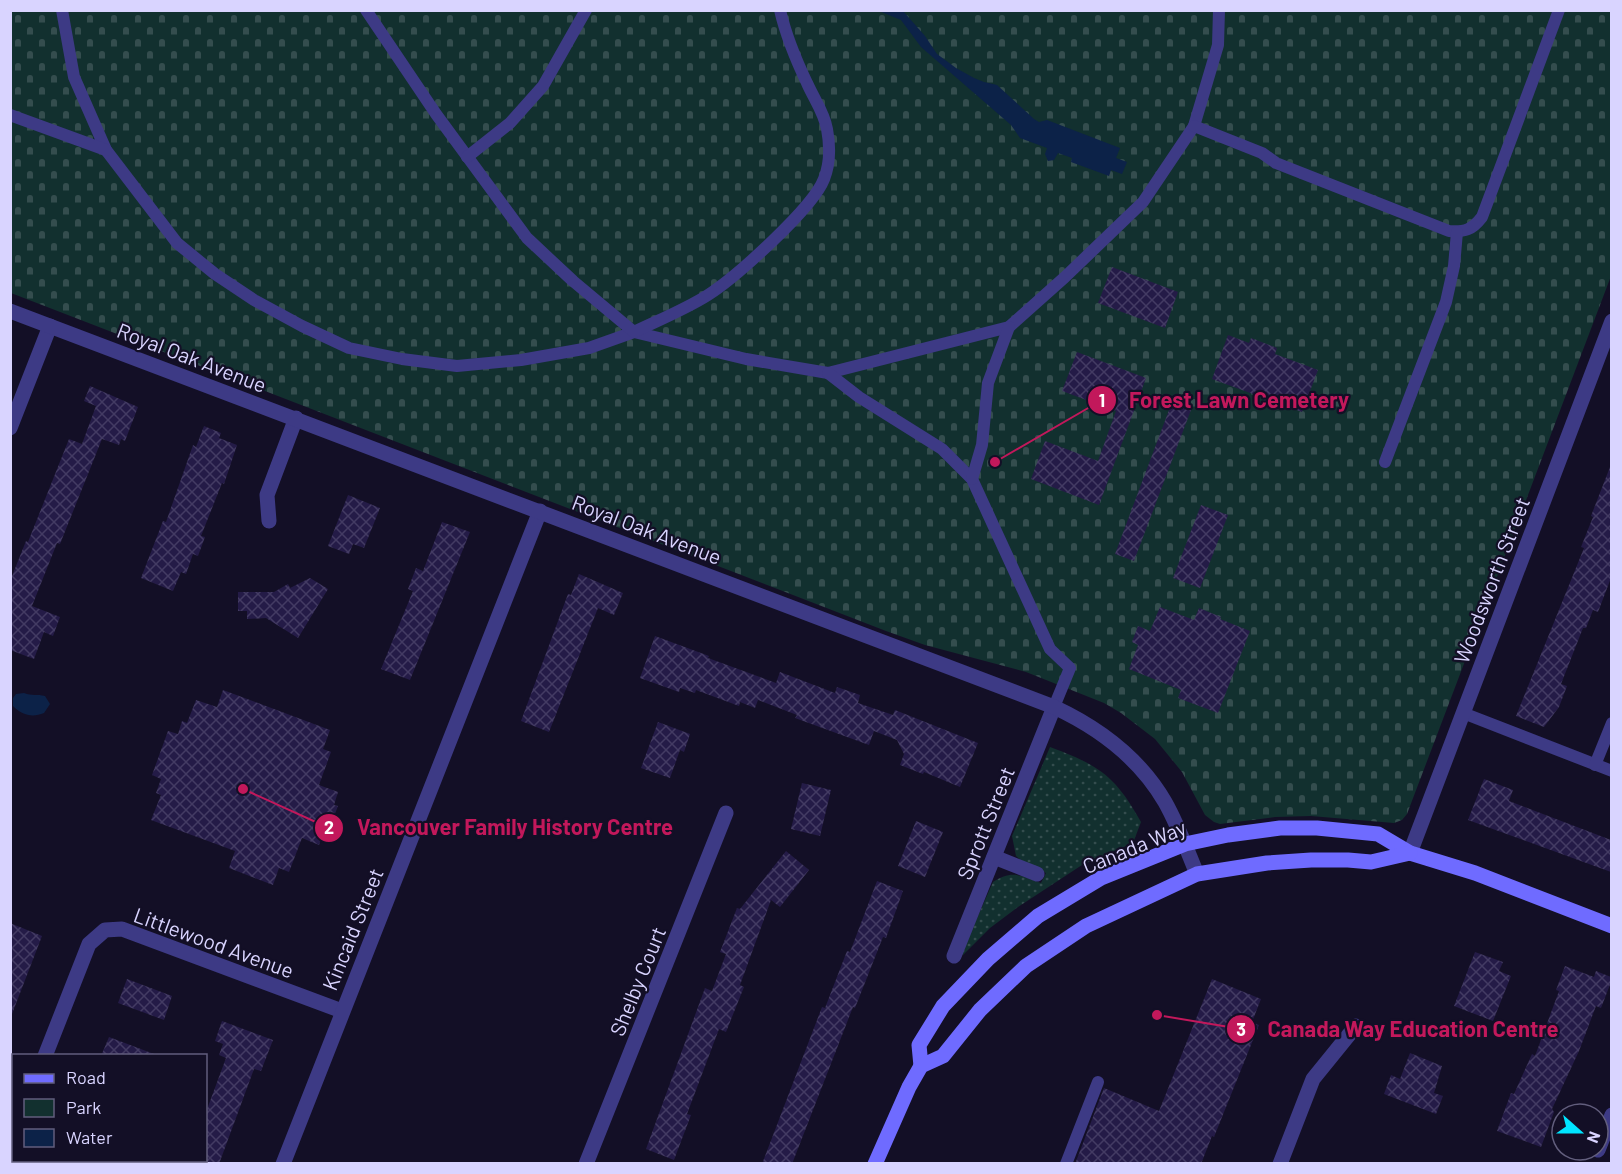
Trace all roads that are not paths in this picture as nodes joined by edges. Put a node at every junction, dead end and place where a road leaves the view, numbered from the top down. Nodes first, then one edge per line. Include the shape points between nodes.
1 (62, 10) edge
2 (366, 10) edge
3 (586, 10) edge
4 (780, 10) edge
5 (1219, 10) edge
6 (1559, 10) edge
7 (10, 115) edge
8 (1194, 126) junction
9 (106, 150) junction
10 (468, 157) junction
11 (1457, 232) junction
12 (10, 311) edge
13 (1611, 321) edge
14 (50, 326) junction
15 (1009, 327) junction
16 (634, 332) junction
17 (828, 373) junction
18 (296, 418) junction
19 (10, 428) edge
20 (1385, 462) dead end
21 (972, 479) junction
22 (540, 510) junction
23 (269, 521) dead end
24 (1054, 706) junction
25 (1462, 713) junction
26 (1611, 723) edge
27 (1595, 765) junction
28 (1611, 771) edge
29 (726, 813) dead end
30 (1185, 844) junction
31 (1410, 854) junction
32 (994, 857) junction
33 (1037, 874) dead end
34 (1197, 874) junction
35 (1611, 926) edge
36 (954, 956) dead end
37 (342, 1011) junction
38 (1356, 1026) dead end
39 (46, 1054) edge
40 (921, 1066) junction
41 (1098, 1082) dead end
42 (283, 1164) edge
43 (586, 1164) edge
44 (875, 1164) edge
45 (1066, 1164) edge
46 (1280, 1164) edge

1 - 9 lane via 74,77
2 - 10 lane
3 - 10 lane via 543,86 510,123
4 - 16 lane via 788,41 821,108 827,129 829,148 824,179 759,253 708,295
5 - 8 lane via 1218,45
6 - 11 lane via 1482,217 1473,228
7 - 9 lane
8 - 11 lane via 1262,153 1276,163
8 - 15 lane via 1143,202
9 - 16 lane via 177,243 215,274 254,300 349,348 457,366 589,348
10 - 16 lane via 527,238
11 - 20 lane via 1446,302
12 - 14 street, Royal Oak Avenue
13 - 25 street, Woodsworth Street
14 - 18 street, Royal Oak Avenue
14 - 19 street
15 - 17 lane
15 - 21 lane via 988,383 981,445
16 - 17 lane via 746,360
17 - 21 lane via 859,398 942,449
18 - 22 street, Royal Oak Avenue
18 - 23 street via 267,495
21 - 24 lane via 1050,649 1070,668
22 - 24 street, Royal Oak Avenue
22 - 37 street, Kincaid Street
24 - 30 street, Royal Oak Avenue via 1118,746 1143,772 1164,800
24 - 32 street, Sprott Street
25 - 27 lane
25 - 31 street, Woodsworth Street
26 - 27 lane
27 - 28 lane
29 - 43 street, Shelby Court
30 - 31 main road, Canada Way via 1280,828 1317,828 1378,834
30 - 34 street, Royal Oak Avenue
30 - 40 main road, Canada Way via 1101,878 1038,916 988,959 943,1006 919,1045
31 - 34 main road, Canada Way via 1371,862 1268,863
31 - 35 main road, Canada Way via 1475,873
32 - 33 street
32 - 36 street, Sprott Street
34 - 40 main road, Canada Way via 1086,926 1054,946 1026,966 980,1010 943,1056
37 - 39 street, Littlewood Avenue via 122,929 105,930 89,944
37 - 42 street, Kincaid Street
38 - 46 street via 1313,1079
40 - 44 main road, Canada Way
41 - 45 lane

